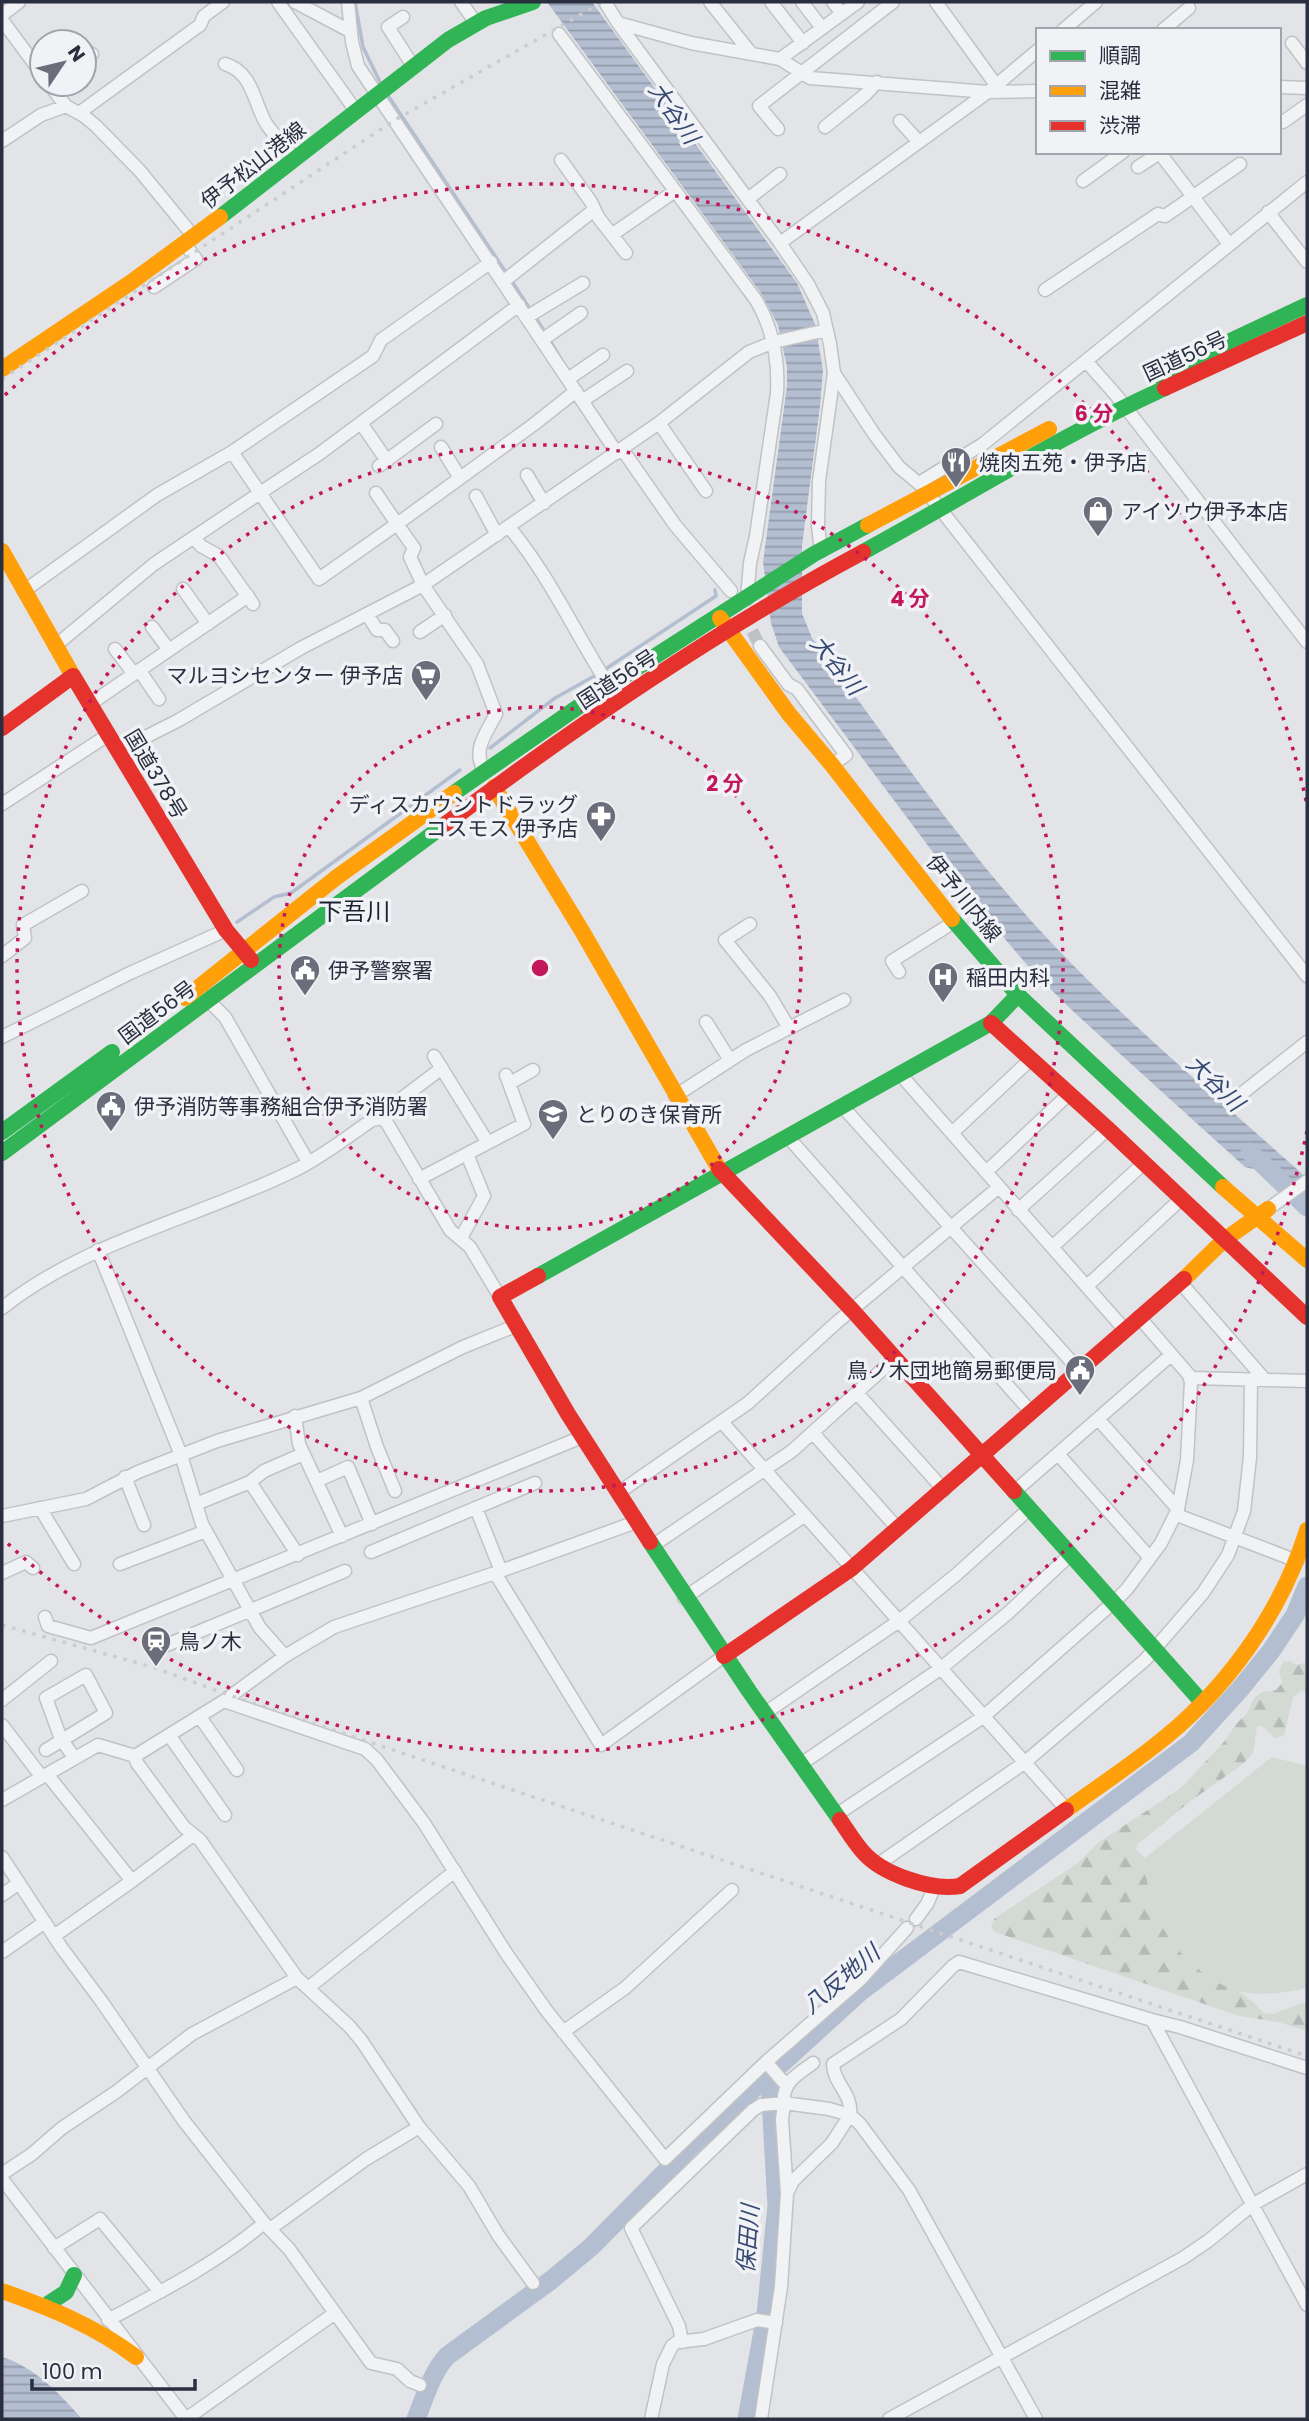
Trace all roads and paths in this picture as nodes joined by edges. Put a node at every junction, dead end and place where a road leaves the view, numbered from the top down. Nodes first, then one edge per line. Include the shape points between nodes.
1 (19, 2) edge
2 (223, 2) edge
3 (278, 2) edge
4 (295, 2) edge
5 (348, 2) edge
6 (461, 2) edge
7 (533, 2) edge
8 (605, 2) edge
9 (710, 2) edge
10 (771, 2) edge
11 (802, 2) edge
12 (833, 2) edge
13 (858, 2) edge
14 (894, 2) edge
15 (936, 2) edge
16 (1096, 2) edge
17 (1189, 8) dead end
18 (842, 13) junction
19 (2, 17) edge
20 (403, 17) dead end
21 (476, 23) junction
22 (618, 23) junction
23 (822, 28) junction
24 (1066, 28) edge
25 (1165, 28) edge
26 (351, 31) junction
27 (559, 34) dead end
28 (803, 43) junction
29 (1292, 43) dead end
30 (750, 52) junction
31 (1036, 52) edge
32 (28, 54) edge
33 (780, 59) junction
34 (1307, 63) edge
35 (225, 65) dead end
36 (413, 66) junction
37 (802, 73) junction
38 (877, 82) junction
39 (1281, 87) edge
40 (1307, 88) edge
41 (992, 89) junction
42 (1036, 90) edge
43 (378, 93) junction
44 (60, 98) edge
45 (1307, 105) edge
46 (66, 106) junction
47 (356, 111) junction
48 (79, 113) junction
49 (900, 121) dead end
50 (1283, 122) dead end
51 (825, 127) dead end
52 (778, 129) dead end
53 (2, 141) edge
54 (919, 142) junction
55 (1120, 154) edge
56 (1158, 154) edge
57 (1161, 154) edge
58 (295, 159) junction
59 (561, 160) dead end
60 (1240, 164) dead end
61 (1138, 167) dead end
62 (780, 174) dead end
63 (1083, 181) dead end
64 (1307, 182) edge
65 (675, 191) junction
66 (1193, 197) junction
67 (748, 200) junction
68 (594, 210) junction
69 (1269, 212) junction
70 (613, 234) junction
71 (189, 240) junction
72 (780, 243) junction
73 (1228, 244) junction
74 (626, 253) dead end
75 (1307, 261) edge
76 (491, 262) junction
77 (503, 281) junction
78 (583, 283) dead end
79 (154, 287) dead end
80 (1045, 290) dead end
81 (519, 305) junction
82 (1307, 305) edge
83 (581, 313) dead end
84 (527, 317) junction
85 (1307, 323) edge
86 (824, 330) junction
87 (542, 340) junction
88 (776, 342) junction
89 (603, 355) dead end
90 (1086, 361) junction
91 (2, 369) edge
92 (834, 373) junction
93 (568, 379) junction
94 (623, 379) dead end
95 (579, 396) junction
96 (1120, 401) junction
97 (361, 423) junction
98 (659, 424) junction
99 (429, 425) dead end
100 (441, 447) dead end
101 (620, 451) junction
102 (232, 452) junction
103 (527, 475) dead end
104 (460, 478) junction
105 (923, 489) junction
106 (706, 491) dead end
107 (260, 493) junction
108 (376, 493) dead end
109 (476, 496) dead end
110 (544, 503) junction
111 (940, 510) junction
112 (397, 524) junction
113 (509, 527) junction
114 (497, 535) junction
115 (194, 537) junction
116 (2, 551) edge
117 (817, 552) junction
118 (423, 585) junction
119 (183, 589) dead end
120 (24, 591) junction
121 (732, 591) dead end
122 (753, 592) junction
123 (367, 614) junction
124 (445, 615) junction
125 (718, 615) junction
126 (753, 618) junction
127 (208, 624) junction
128 (152, 628) dead end
129 (420, 632) dead end
130 (729, 632) junction
131 (393, 641) dead end
132 (1307, 642) edge
133 (55, 646) junction
134 (760, 646) tunnel mouth
135 (116, 649) dead end
136 (169, 650) junction
137 (136, 672) junction
138 (73, 676) junction
139 (608, 686) junction
140 (159, 699) dead end
141 (90, 704) junction
142 (2, 729) edge
143 (108, 735) junction
144 (118, 751) junction
145 (832, 765) junction
146 (484, 771) junction
147 (494, 788) junction
148 (2, 804) edge
149 (82, 891) dead end
150 (954, 922) junction
151 (750, 924) dead end
152 (226, 930) junction
153 (243, 950) junction
154 (2, 956) edge
155 (255, 965) junction
156 (899, 972) dead end
157 (1307, 976) edge
158 (203, 994) junction
159 (1018, 995) junction
160 (845, 1000) dead end
161 (706, 1022) dead end
162 (991, 1023) junction
163 (789, 1028) junction
164 (2, 1037) edge
165 (1307, 1042) edge
166 (434, 1056) dead end
167 (1031, 1059) junction
168 (730, 1060) junction
169 (442, 1068) junction
170 (533, 1070) dead end
171 (900, 1074) junction
172 (1069, 1094) junction
173 (676, 1096) junction
174 (1240, 1096) dead end
175 (842, 1107) junction
176 (382, 1118) junction
177 (1108, 1129) junction
178 (2, 1132) edge
179 (952, 1133) junction
180 (788, 1137) junction
181 (488, 1143) junction
182 (2, 1153) edge
183 (467, 1154) junction
184 (308, 1162) junction
185 (1144, 1163) junction
186 (986, 1172) junction
187 (720, 1173) junction
188 (419, 1179) junction
189 (1307, 1181) edge
190 (999, 1187) junction
191 (1181, 1199) junction
192 (1018, 1210) junction
193 (1261, 1213) junction
194 (950, 1228) junction
195 (461, 1238) junction
196 (1224, 1240) junction
197 (1052, 1247) junction
198 (98, 1250) junction
199 (1307, 1260) edge
200 (904, 1268) junction
201 (1180, 1282) junction
202 (1087, 1286) junction
203 (500, 1297) junction
204 (2, 1308) edge
205 (853, 1311) junction
206 (1139, 1317) junction
207 (1307, 1317) edge
208 (515, 1326) junction
209 (1125, 1329) junction
210 (1171, 1355) junction
211 (895, 1358) junction
212 (1079, 1370) junction
213 (1190, 1378) junction
214 (1258, 1380) junction
215 (1307, 1381) edge
216 (857, 1393) junction
217 (361, 1398) junction
218 (1031, 1412) junction
219 (295, 1416) junction
220 (1098, 1419) junction
221 (722, 1422) junction
222 (813, 1433) junction
223 (582, 1437) junction
224 (303, 1454) junction
225 (1058, 1454) junction
226 (181, 1455) junction
227 (982, 1455) junction
228 (763, 1470) junction
229 (125, 1477) junction
230 (317, 1481) junction
231 (250, 1482) junction
232 (535, 1483) dead end
233 (944, 1490) junction
234 (395, 1491) dead end
235 (1014, 1492) junction
236 (618, 1493) junction
237 (196, 1504) junction
238 (476, 1507) junction
239 (40, 1508) junction
240 (1029, 1508) junction
241 (1177, 1512) junction
242 (2, 1516) edge
243 (804, 1516) junction
244 (636, 1522) junction
245 (372, 1524) junction
246 (144, 1525) dead end
247 (898, 1529) junction
248 (1307, 1530) edge
249 (206, 1531) junction
250 (342, 1536) junction
251 (1235, 1537) junction
252 (652, 1546) junction
253 (371, 1552) dead end
254 (298, 1555) junction
255 (1070, 1555) junction
256 (1150, 1558) junction
257 (1297, 1561) junction
258 (74, 1564) dead end
259 (120, 1564) dead end
260 (33, 1568) dead end
261 (850, 1569) junction
262 (345, 1571) dead end
263 (498, 1572) junction
264 (2, 1573) edge
265 (235, 1581) junction
266 (684, 1598) junction
267 (1114, 1602) junction
268 (251, 1611) junction
269 (45, 1616) dead end
270 (899, 1621) junction
271 (156, 1649) dead end
272 (1155, 1650) junction
273 (285, 1656) junction
274 (724, 1656) junction
275 (51, 1661) dead end
276 (940, 1669) junction
277 (2, 1700) edge
278 (1201, 1701) junction
279 (225, 1702) junction
280 (765, 1713) junction
281 (200, 1717) junction
282 (983, 1717) junction
283 (2, 1725) edge
284 (169, 1735) junction
285 (61, 1739) junction
286 (46, 1750) dead end
287 (135, 1756) junction
288 (74, 1757) junction
289 (1024, 1763) junction
290 (801, 1764) junction
291 (237, 1770) dead end
292 (44, 1775) junction
293 (2, 1800) edge
294 (1067, 1810) junction
295 (225, 1815) dead end
296 (836, 1815) junction
297 (193, 1835) junction
298 (2, 1857) edge
299 (877, 1865) junction
300 (455, 1871) junction
301 (132, 1881) junction
302 (19, 1883) junction
303 (935, 1886) junction
304 (733, 1890) dead end
305 (2, 1895) edge
306 (45, 1922) junction
307 (54, 1936) junction
308 (4, 1946) edge
309 (297, 1978) junction
310 (308, 1988) junction
311 (1152, 2020) junction
312 (563, 2032) junction
313 (768, 2063) junction
314 (813, 2063) dead end
315 (148, 2067) junction
316 (1307, 2067) edge
317 (782, 2081) junction
318 (784, 2103) junction
319 (850, 2115) junction
320 (419, 2127) junction
321 (1307, 2174) edge
322 (2, 2180) edge
323 (787, 2193) junction
324 (1252, 2205) junction
325 (267, 2226) junction
326 (54, 2248) junction
327 (74, 2275) junction
328 (533, 2283) dead end
329 (2, 2291) edge
330 (160, 2292) junction
331 (1307, 2305) edge
332 (45, 2306) junction
333 (335, 2313) junction
334 (108, 2320) junction
335 (769, 2322) junction
336 (682, 2342) junction
337 (136, 2357) junction
338 (1002, 2357) junction
339 (421, 2385) dead end
340 (186, 2419) edge
341 (651, 2419) edge
342 (761, 2419) edge
343 (889, 2419) edge
344 (1036, 2419) edge

1 - 19 street
2 - 48 street via 204,16 200,25
3 - 47 street
4 - 26 street
5 - 26 street
6 - 21 street
7 - 21 main road, 伊予松山港線
8 - 22 street
9 - 30 street
10 - 28 street
11 - 23 street
12 - 18 street
13 - 18 street
14 - 37 street
15 - 41 street
16 - 24 street
17 - 25 street
18 - 23 street
19 - 32 street
20 - 36 street via 388,27
21 - 36 main road, 伊予松山港線
22 - 30 street via 691,43
22 - 67 street
23 - 28 street
26 - 43 street via 358,66
27 - 65 street
28 - 33 street
29 - 34 street
30 - 33 street
31 - 41 street
33 - 37 street
35 - 58 street via 235,68 248,82 260,113
36 - 43 main road, 伊予松山港線
37 - 38 street via 810,78
37 - 52 street via 759,106
38 - 41 street
38 - 51 street
39 - 40 street
41 - 42 street
41 - 54 street
43 - 47 main road, 伊予松山港線
43 - 76 street
44 - 46 street
45 - 50 street
46 - 48 street
46 - 53 street via 41,115
47 - 58 main road, 伊予松山港線
48 - 71 street via 140,171
49 - 54 street
54 - 72 street
55 - 63 street
56 - 61 street
57 - 66 street
58 - 71 main road, 伊予松山港線
59 - 68 street
60 - 66 street
62 - 67 street
64 - 69 street
65 - 70 street
65 - 88 street via 756,300
66 - 73 street
66 - 80 street via 1165,216 1158,214
67 - 72 street
68 - 70 street
68 - 77 street
69 - 73 street
69 - 75 street
70 - 74 street
71 - 79 street via 196,260
71 - 91 main road, 伊予松山港線
72 - 86 street via 816,299
73 - 90 street
76 - 77 street
76 - 102 street via 381,340 373,356
77 - 81 street
78 - 84 street
81 - 84 street
81 - 97 street
82 - 96 main road, 国道56号
83 - 87 street
84 - 87 street
85 - 96 main road, 国道56号
86 - 88 street
86 - 92 street
87 - 93 street
88 - 98 street via 749,352
88 - 122 street via 778,393 750,563
89 - 93 street
90 - 96 street
90 - 105 street
92 - 105 street via 899,467
92 - 117 street via 819,481
93 - 95 street
94 - 95 street
95 - 101 street
95 - 104 street
96 - 105 main road, 国道56号
96 - 111 main road, 国道56号
96 - 132 street
97 - 99 street via 383,464
97 - 107 street
98 - 101 street
98 - 106 street
100 - 104 street
101 - 110 street
101 - 121 street
102 - 107 street
102 - 120 street via 157,495
103 - 110 street
104 - 112 street
105 - 111 street
105 - 117 main road, 国道56号
107 - 112 street via 319,579
107 - 115 street
108 - 112 street
109 - 114 street
110 - 113 street
111 - 126 main road, 国道56号 via 807,582
111 - 157 street
112 - 118 street via 414,548 411,557
113 - 114 street
113 - 139 street via 530,551
114 - 118 street
115 - 127 street via 219,556 250,600
115 - 133 street
116 - 120 main road
117 - 122 main road, 国道56号
118 - 123 street
118 - 124 street
119 - 127 street
120 - 133 main road
122 - 125 main road, 国道56号
122 - 126 street
123 - 131 street via 377,630 385,630
123 - 144 street
124 - 129 street
124 - 146 street via 477,664 496,714 478,751
125 - 130 main road, 伊予川内線
125 - 139 main road, 国道56号
126 - 130 main road, 国道56号
127 - 136 street
128 - 136 street
130 - 145 main road, 伊予川内線
130 - 147 main road, 国道56号
133 - 138 main road
134 - 145 street via 846,755
135 - 137 street
136 - 137 street
137 - 140 street
137 - 141 street
138 - 141 main road, 国道378号
138 - 142 main road
139 - 146 main road, 国道56号
141 - 143 main road, 国道378号
143 - 144 main road, 国道378号
143 - 148 street
144 - 152 main road, 国道378号
145 - 150 main road, 伊予川内線
146 - 147 main road
146 - 153 main road, 国道56号
147 - 155 main road, 国道56号
147 - 173 main road
149 - 154 street via 23,925 25,938
150 - 156 street via 892,961
150 - 159 main road, 伊予川内線
151 - 163 street via 726,940
152 - 153 main road, 国道378号
152 - 164 street
153 - 155 main road, 国道378号
153 - 158 main road, 国道56号
155 - 158 main road, 国道56号
158 - 178 main road, 国道56号
158 - 182 main road, 国道56号
158 - 184 street via 225,1017
159 - 162 main road
159 - 193 main road, 伊予川内線
160 - 163 street
161 - 168 street
162 - 167 main road
162 - 171 main road
163 - 168 street
165 - 174 street
166 - 169 street
167 - 172 main road
167 - 179 street
168 - 173 street
169 - 176 street
169 - 181 street
170 - 181 street via 508,1079 524,1124
171 - 175 main road
171 - 179 street
172 - 177 main road
172 - 186 street
173 - 187 main road
175 - 180 main road
175 - 194 street
176 - 184 street
176 - 188 street
177 - 185 main road
177 - 192 street
179 - 186 street
180 - 187 main road
180 - 200 street
181 - 183 street
183 - 188 street
183 - 195 street via 484,1196
184 - 198 street
185 - 191 main road
185 - 197 street
186 - 190 street
187 - 203 main road
187 - 205 main road
188 - 195 street via 450,1230
189 - 193 street
190 - 192 street
190 - 194 street
191 - 196 main road
191 - 202 street
192 - 197 street
193 - 196 main road
193 - 199 main road, 伊予川内線
194 - 200 street
194 - 212 street
195 - 203 street
196 - 201 main road
196 - 207 main road
197 - 202 street
198 - 204 street via 22,1291
198 - 226 street
200 - 205 street
200 - 218 street
201 - 206 main road
201 - 214 street
202 - 209 street
203 - 208 main road
205 - 211 main road
205 - 221 street
206 - 209 main road
206 - 210 street
208 - 217 street
208 - 223 main road
209 - 212 main road
210 - 213 street
210 - 220 street
211 - 216 street
211 - 227 main road
212 - 218 main road
213 - 214 street
213 - 241 street via 1187,1461
214 - 215 street
214 - 251 street via 1247,1491
216 - 222 street
216 - 233 street
217 - 219 street
217 - 234 street
218 - 227 main road
219 - 224 street
219 - 226 street
220 - 225 street
220 - 241 street
221 - 228 street
221 - 236 street
222 - 228 street
222 - 247 street
223 - 236 main road
223 - 245 street
224 - 230 street
224 - 231 street
225 - 235 street
225 - 256 street
226 - 229 street
226 - 237 street
227 - 233 main road
227 - 235 main road
228 - 243 street
228 - 252 street
229 - 239 street via 86,1499
229 - 246 street
230 - 245 street via 348,1467
230 - 250 street
231 - 237 street
231 - 254 street
232 - 238 street
233 - 247 main road
235 - 240 main road
236 - 244 main road
237 - 249 street
238 - 253 street
238 - 263 street
239 - 242 street
239 - 258 street
240 - 255 main road
240 - 270 street
241 - 251 street
241 - 256 street
243 - 261 street
243 - 266 street
244 - 252 main road
244 - 263 street
245 - 250 street
247 - 261 main road
248 - 257 main road
249 - 259 street
249 - 265 street
250 - 254 street
251 - 257 street
251 - 272 street via 1217,1574
252 - 266 main road
254 - 265 street
255 - 267 main road
255 - 276 street
256 - 267 street
257 - 278 main road via 1270,1615
260 - 264 street via 26,1562
261 - 270 street
261 - 274 main road
262 - 268 street
263 - 273 street via 334,1626
263 - 274 street via 601,1745
265 - 268 street
265 - 269 street via 90,1638 48,1626
266 - 274 main road
267 - 272 main road
267 - 282 street
268 - 271 street
268 - 273 street
270 - 276 street
270 - 280 street
272 - 278 main road
272 - 289 street
273 - 279 street
274 - 280 main road
275 - 277 street
276 - 282 street
276 - 290 street
278 - 294 main road via 1155,1746
279 - 281 street
279 - 300 street via 365,1749
280 - 290 main road
281 - 284 street
281 - 291 street
282 - 289 street
282 - 296 street
283 - 292 street
284 - 287 street
284 - 295 street
285 - 285 street via 46,1698 86,1675 106,1713
285 - 286 street
285 - 288 street
287 - 288 street via 98,1745
287 - 297 street
288 - 292 street
289 - 294 street
289 - 299 street
290 - 296 main road
292 - 293 street
292 - 301 street
294 - 303 main road via 960,1886
296 - 299 main road
297 - 301 street
297 - 309 street
298 - 302 street
299 - 303 main road
300 - 310 street
300 - 312 street
301 - 307 street
302 - 305 street
302 - 306 street
303 - 313 street via 927,1904 861,1979
304 - 312 street via 625,1988
306 - 307 street
306 - 308 street
307 - 315 street
309 - 310 street
309 - 315 street via 202,2028
310 - 320 street via 355,2033
311 - 316 street
311 - 319 street via 959,1962 901,2019 833,2064 850,2100
311 - 324 street
312 - 313 street via 666,2159
313 - 317 street
314 - 317 street
315 - 322 street via 62,2128
315 - 325 street
317 - 318 street
318 - 319 street
318 - 323 street
318 - 336 street via 753,2110 631,2228 679,2326
319 - 323 street via 832,2143 793,2181
319 - 338 street via 909,2190
320 - 325 street
320 - 328 street via 469,2186
321 - 324 street
322 - 326 street
323 - 335 street via 781,2287
324 - 331 street
324 - 338 street via 1182,2258
325 - 330 street
325 - 333 street
326 - 327 street
326 - 330 street via 100,2218
327 - 332 main road via 66,2292
327 - 334 street
329 - 332 main road
330 - 334 street
332 - 337 main road via 111,2337
333 - 339 street via 371,2363 397,2370
333 - 340 street
334 - 337 street
335 - 336 street
335 - 342 street
336 - 341 street via 667,2353
337 - 340 street
338 - 343 street
338 - 344 street

